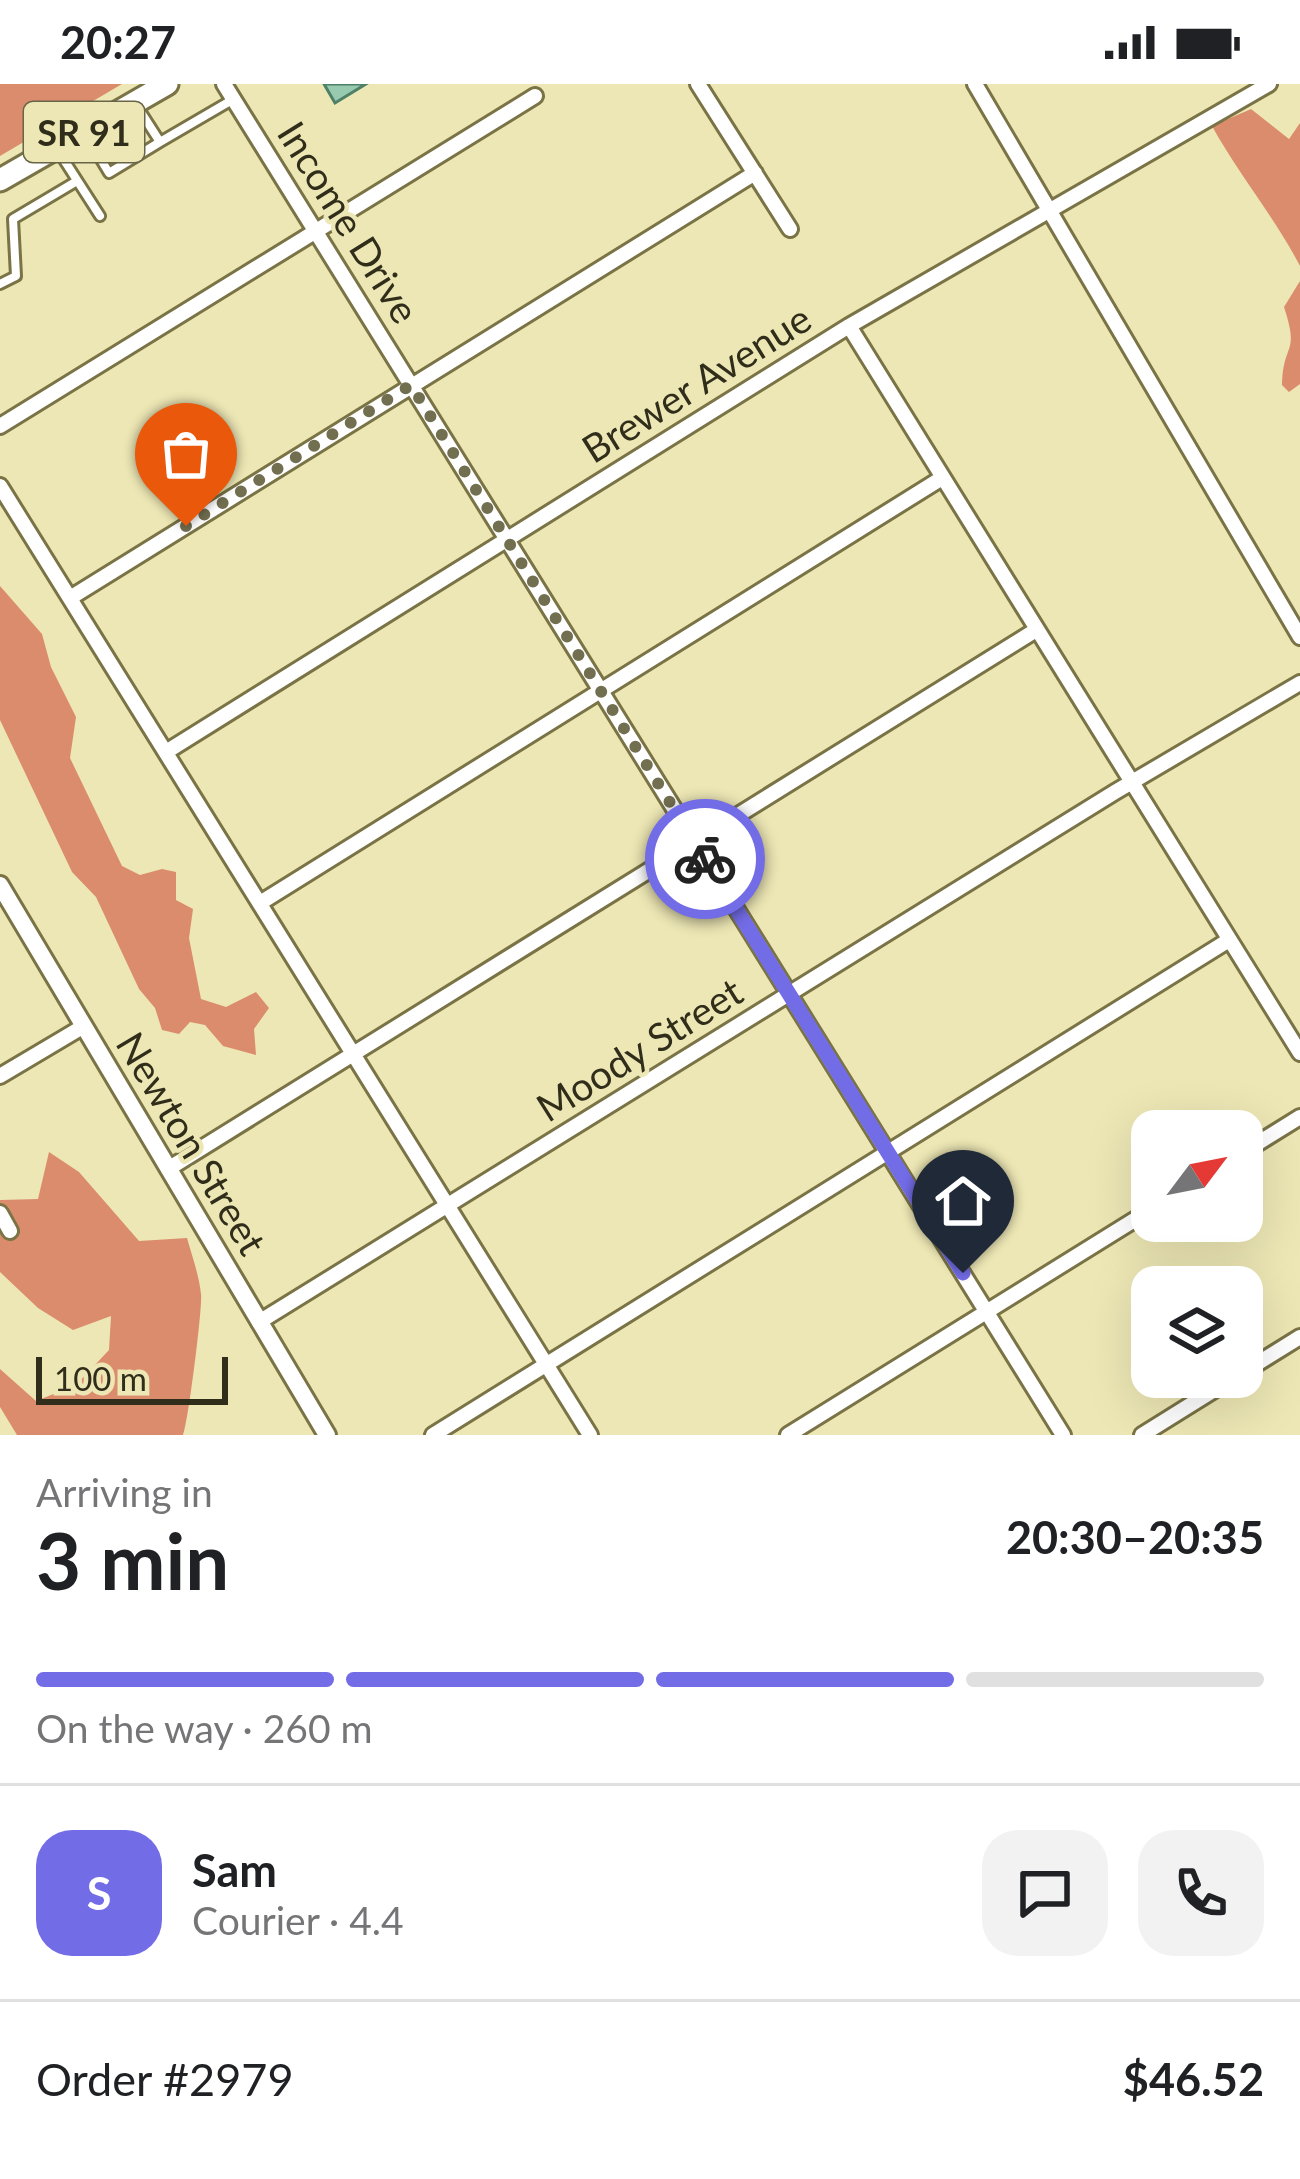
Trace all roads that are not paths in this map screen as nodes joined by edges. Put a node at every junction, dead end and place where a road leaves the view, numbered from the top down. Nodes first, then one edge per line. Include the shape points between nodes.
1 (167, 84) edge
2 (224, 84) edge
3 (698, 84) edge
4 (975, 84) edge
5 (1269, 84) edge
6 (535, 96) dead end
7 (233, 99) junction
8 (135, 102) junction
9 (84, 132) junction
10 (160, 142) junction
11 (56, 148) junction
12 (755, 173) junction
13 (0, 180) edge
14 (77, 181) junction
15 (1049, 210) junction
16 (100, 216) dead end
17 (790, 229) dead end
18 (316, 232) junction
19 (0, 284) edge
20 (849, 326) junction
21 (411, 385) junction
22 (0, 426) edge
23 (943, 478) junction
24 (0, 485) edge
25 (507, 538) junction
26 (70, 598) junction
27 (1036, 630) junction
28 (1300, 638) edge
29 (1300, 683) edge
30 (601, 691) junction
31 (166, 752) junction
32 (1132, 782) junction
33 (695, 842) junction
34 (0, 885) edge
35 (260, 903) junction
36 (1229, 940) junction
37 (789, 994) junction
38 (84, 1026) junction
39 (1300, 1053) edge
40 (354, 1055) junction
41 (0, 1076) edge
42 (1300, 1118) edge
43 (1263, 1140) edge
44 (888, 1153) junction
45 (169, 1169) junction
46 (448, 1207) junction
47 (0, 1213) edge
48 (1131, 1222) edge
49 (10, 1231) dead end
50 (986, 1311) junction
51 (260, 1322) junction
52 (1300, 1337) edge
53 (1263, 1360) edge
54 (547, 1366) junction
55 (1202, 1398) edge
56 (327, 1435) edge
57 (433, 1435) edge
58 (590, 1435) edge
59 (788, 1435) edge
60 (1064, 1435) edge
61 (1142, 1435) edge

1 - 8 main road, SR 91
2 - 7 street, Income Drive
3 - 12 street
4 - 15 street
5 - 15 street, Brewer Avenue
6 - 18 street
7 - 10 lane
7 - 18 street, Income Drive
8 - 9 main road, SR 91
8 - 10 lane
9 - 10 lane via 109,173
9 - 11 main road, SR 91
11 - 13 main road, SR 91
11 - 14 lane
12 - 17 street
12 - 21 street
14 - 16 lane
14 - 19 lane via 14,219 16,276
15 - 20 street, Brewer Avenue
15 - 28 street
18 - 21 street, Income Drive
18 - 22 street
20 - 23 street
20 - 25 street, Brewer Avenue
21 - 25 street, Income Drive
21 - 26 street
23 - 27 street
23 - 30 street
24 - 26 street
25 - 30 street, Income Drive
25 - 31 street, Brewer Avenue
26 - 31 street
27 - 32 street
27 - 33 street
29 - 32 street, Moody Street
30 - 33 street, Income Drive
30 - 35 street
31 - 35 street
32 - 36 street
32 - 37 street, Moody Street
33 - 37 street, Income Drive
33 - 40 street
34 - 38 street, Newton Street
35 - 40 street
36 - 39 street
36 - 44 street
37 - 44 street, Income Drive
37 - 46 street, Moody Street
38 - 41 street
38 - 45 street, Newton Street
40 - 45 street
40 - 46 street
42 - 43 street
44 - 50 street, Income Drive
44 - 54 street
45 - 51 street, Newton Street
46 - 51 street, Moody Street
46 - 54 street
47 - 49 street
48 - 50 street
50 - 59 street
50 - 60 street, Income Drive
51 - 56 street, Newton Street
52 - 53 street
54 - 57 street
54 - 58 street
55 - 61 street

